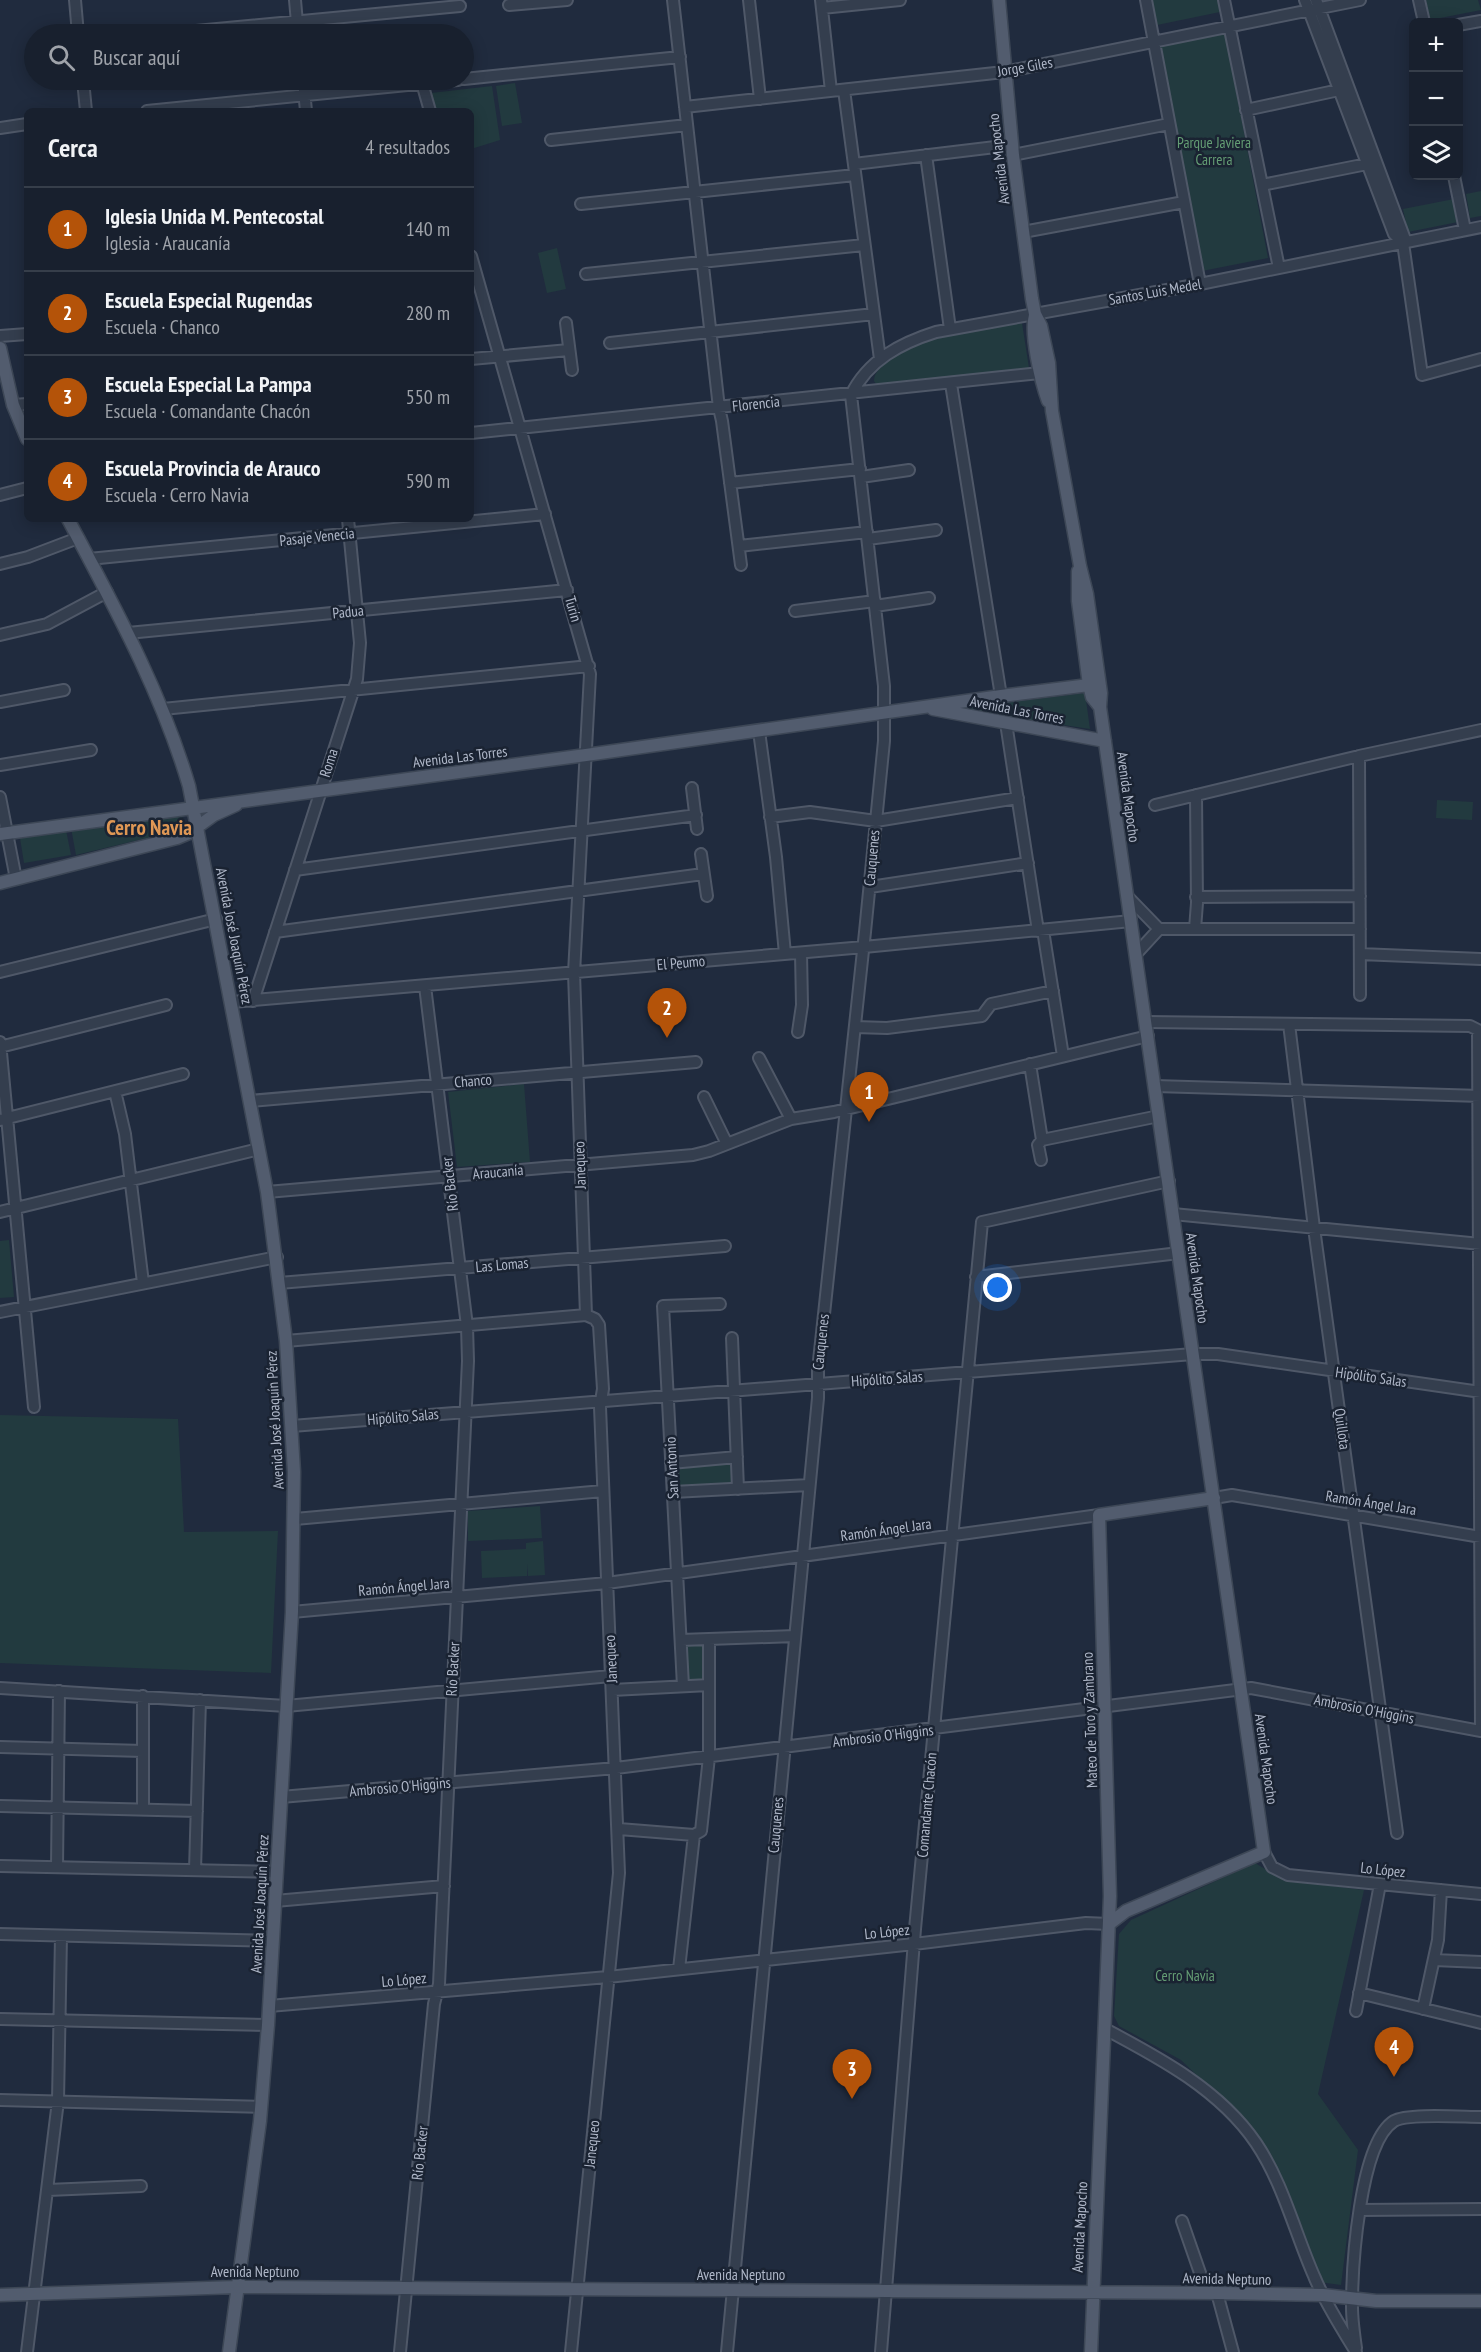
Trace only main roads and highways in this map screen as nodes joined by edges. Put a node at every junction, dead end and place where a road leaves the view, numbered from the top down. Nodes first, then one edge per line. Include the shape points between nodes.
1 (999, 0) edge
2 (0, 348) edge
3 (5, 392) edge
4 (24, 432) edge
5 (70, 522) edge
6 (1080, 566) junction
7 (1089, 685) junction
8 (923, 707) junction
9 (1100, 707) junction
10 (1105, 741) junction
11 (254, 799) junction
12 (195, 807) junction
13 (199, 826) junction
14 (4, 833) edge
15 (0, 883) edge
16 (1214, 1498) junction
17 (1099, 1515) joint
18 (1110, 1896) junction
19 (1126, 1911) junction
20 (1109, 1924) junction
21 (237, 2287) junction
22 (1092, 2293) junction
23 (0, 2295) edge
24 (1481, 2301) edge
25 (229, 2352) edge
26 (1091, 2352) edge

1 - 6 main road, Avenida Mapocho via 1023,232
2 - 3 main road
3 - 4 main road
5 - 12 main road, Avenida José Joaquín Pérez via 163,709
6 - 7 main road, Avenida Mapocho via 1077,590
6 - 9 main road, Avenida Mapocho via 1100,680
7 - 8 main road, Avenida Las Torres
7 - 9 main road, Avenida Mapocho
8 - 10 main road, Avenida Las Torres
8 - 11 main road, Avenida Las Torres
9 - 10 main road, Avenida Mapocho
10 - 16 main road, Avenida Mapocho
11 - 12 main road, Avenida Las Torres
11 - 13 main road
12 - 13 main road, Avenida José Joaquín Pérez
12 - 14 main road, Avenida Las Torres
13 - 15 main road via 177,838
13 - 21 main road, Avenida José Joaquín Pérez via 267,1192 286,1341 292,1426 292,1612 268,2025
16 - 17 main road, Ramón Ángel Jara
16 - 19 main road, Avenida Mapocho via 1264,1852
17 - 18 main road, Mateo de Toro y Zambrano
18 - 19 main road
18 - 20 main road, Mateo de Toro y Zambrano
19 - 20 main road
20 - 22 main road, Avenida Mapocho
21 - 22 main road, Avenida Neptuno
21 - 23 main road, Avenida Neptuno
21 - 25 main road, Avenida José Joaquín Pérez
22 - 24 main road, Avenida Neptuno
22 - 26 main road, Avenida Mapocho

